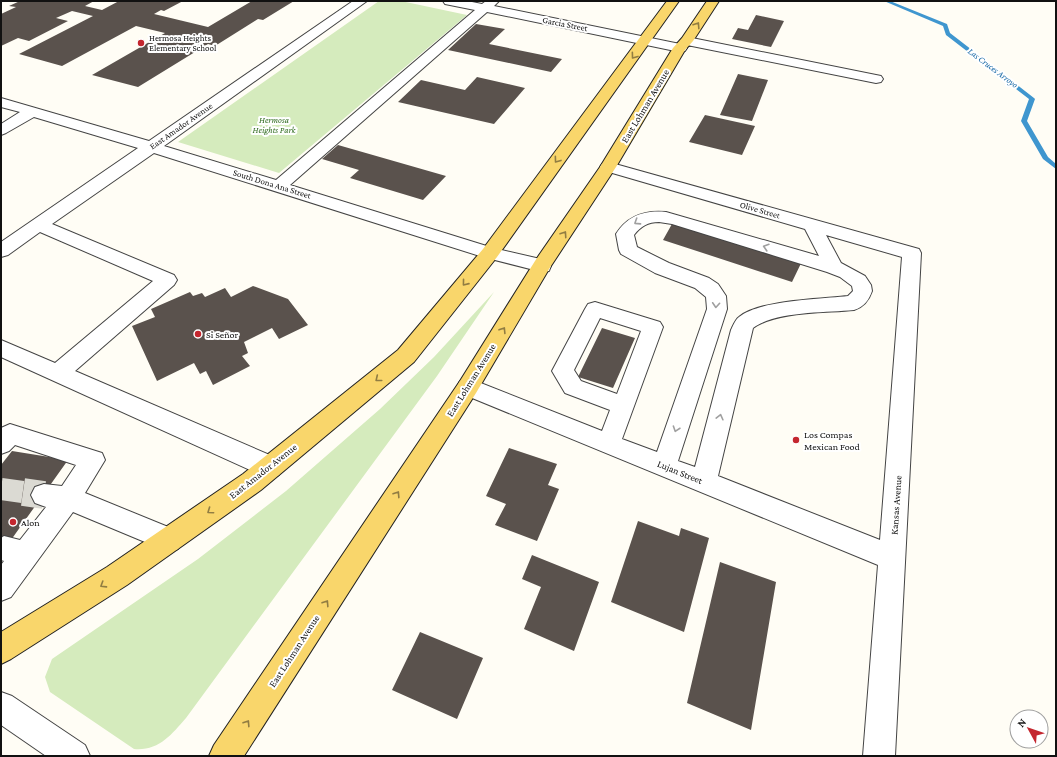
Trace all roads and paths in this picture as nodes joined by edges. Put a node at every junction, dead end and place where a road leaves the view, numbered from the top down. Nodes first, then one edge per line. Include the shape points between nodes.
1 (361, 1) edge
2 (449, 1) edge
3 (673, 1) edge
4 (713, 1) edge
5 (489, 5) edge
6 (646, 40) junction
7 (684, 45) junction
8 (876, 79) dead end
9 (1, 102) edge
10 (34, 112) junction
11 (1, 130) edge
12 (152, 147) junction
13 (608, 167) junction
14 (279, 186) junction
15 (39, 225) junction
16 (812, 225) junction
17 (1, 251) edge
18 (490, 253) junction
19 (912, 253) joint
20 (542, 266) junction
21 (834, 267) junction
22 (1, 348) edge
23 (58, 373) junction
24 (468, 387) junction
25 (622, 405) junction
26 (4, 436) edge
27 (609, 444) junction
28 (664, 466) junction
29 (270, 467) junction
30 (704, 482) junction
31 (56, 496) junction
32 (169, 540) junction
33 (892, 558) junction
34 (1, 587) edge
35 (1, 649) edge
36 (1, 707) edge
37 (74, 756) edge
38 (225, 756) edge
39 (879, 756) edge

1 - 12 street, East Amador Avenue
2 - 5 street, Garcia Street
3 - 6 main road
7 -> 4 main road, East Lohman Avenue
5 - 6 street, Garcia Street
5 - 14 street
6 - 7 street, Garcia Street
6 -> 18 main road
7 - 8 street, Garcia Street
7 - 13 main road, East Lohman Avenue
9 - 10 street, South Dona Ana Street
10 - 11 street
10 - 12 street, South Dona Ana Street
12 - 14 street, South Dona Ana Street
12 - 15 street, East Amador Avenue
13 - 16 street, Olive Street
20 -> 13 main road, East Lohman Avenue
14 - 18 street, South Dona Ana Street
15 - 17 street, East Amador Avenue
15 - 23 street via 167,280
16 - 19 street, Olive Street
16 - 21 street
18 - 20 street, South Dona Ana Street
18 -> 29 main road, East Amador Avenue via 406,356
19 - 33 street, Kansas Avenue
24 -> 20 main road, East Lohman Avenue
21 -> 28 street via 674,219 656,216 640,219 632,224 625,234 628,250 662,268 702,283 716,296 717,309
30 -> 21 street via 741,330 745,323 756,316 772,321 791,322 826,315 840,305 854,303 863,292 861,283 855,276
22 - 23 street
23 - 29 street
24 - 27 street, Lujan Street
38 -> 24 main road, East Lohman Avenue
25 - 25 street via 653,327 595,309 563,371 573,387
25 - 27 street
26 - 31 street via 93,460
27 - 28 street, Lujan Street
28 - 30 street, Lujan Street
29 -> 32 main road, East Amador Avenue
30 - 33 street, Lujan Street
31 - 32 street
31 - 34 street via 15,552
32 -> 35 main road, East Amador Avenue
33 - 39 street, Kansas Avenue
36 - 37 street

